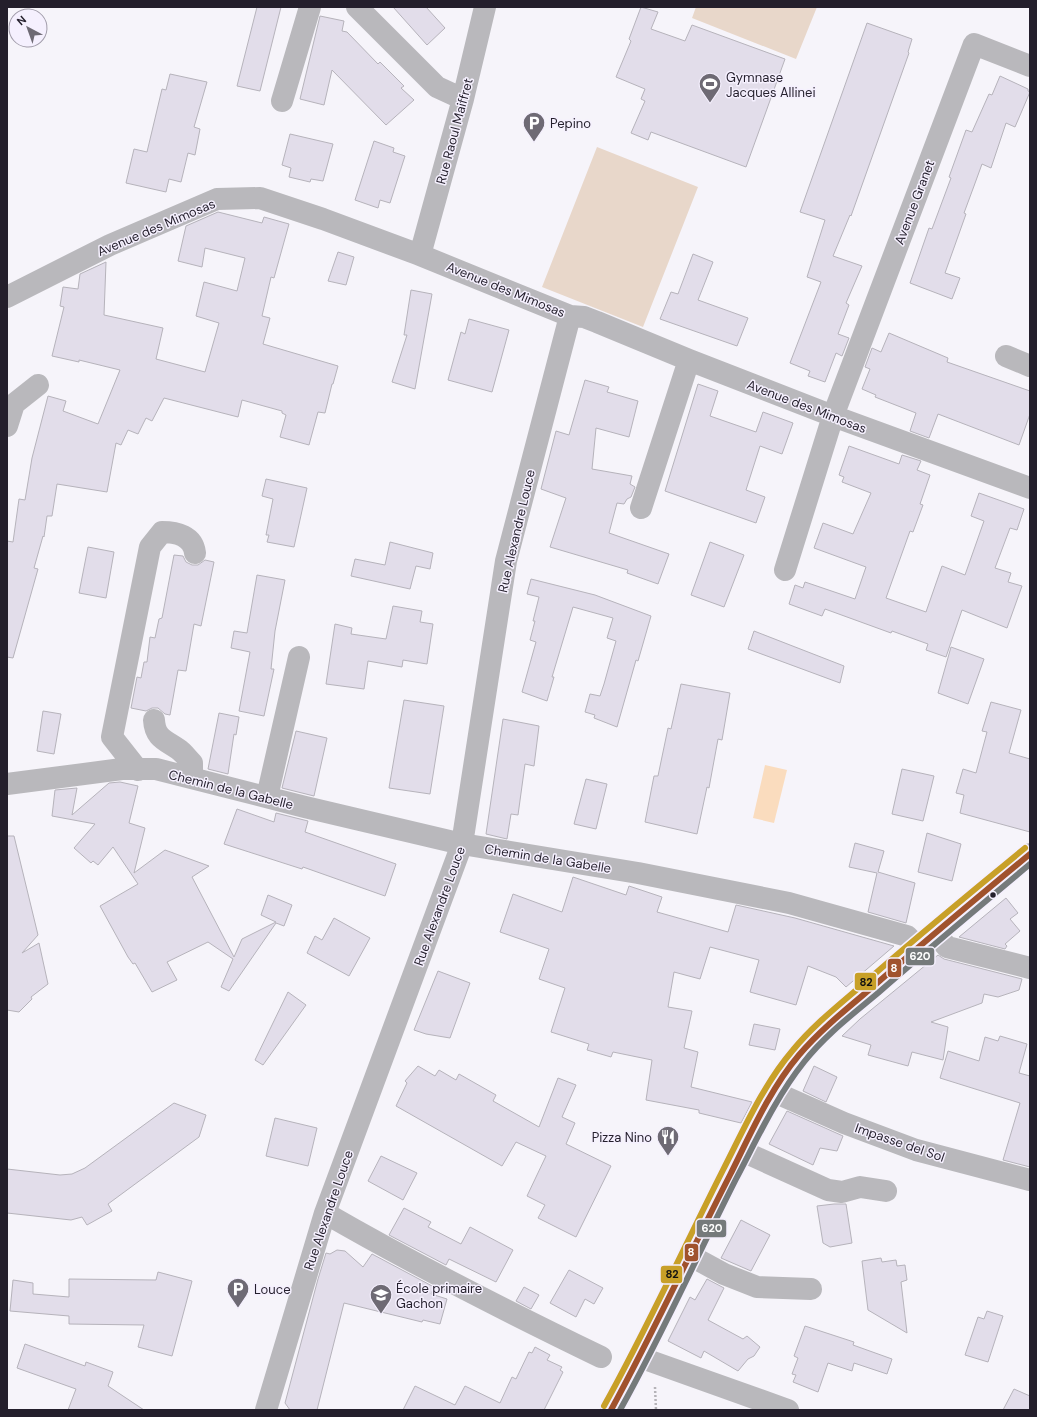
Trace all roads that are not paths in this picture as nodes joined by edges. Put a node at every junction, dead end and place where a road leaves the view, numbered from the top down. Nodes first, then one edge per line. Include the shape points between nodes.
1 (310, 7) edge
2 (357, 7) edge
3 (485, 7) edge
4 (1030, 66) edge
5 (463, 99) junction
6 (282, 101) dead end
7 (420, 255) junction
8 (7, 297) edge
9 (570, 316) junction
10 (1006, 356) dead end
11 (689, 360) junction
12 (1030, 366) edge
13 (38, 384) dead end
14 (833, 416) junction
15 (7, 426) edge
16 (1030, 488) edge
17 (641, 508) dead end
18 (195, 553) dead end
19 (785, 570) dead end
20 (299, 657) dead end
21 (154, 720) dead end
22 (138, 770) junction
23 (192, 778) junction
24 (7, 784) edge
25 (267, 798) junction
26 (462, 844) junction
27 (1030, 854) edge
28 (935, 933) junction
29 (918, 947) junction
30 (1030, 968) edge
31 (774, 1092) junction
32 (742, 1151) junction
33 (1030, 1180) edge
34 (886, 1191) dead end
35 (325, 1213) junction
36 (689, 1255) junction
37 (811, 1289) dead end
38 (639, 1357) junction
39 (601, 1358) dead end
40 (266, 1410) edge
41 (611, 1410) edge
42 (788, 1410) edge

1 - 6 street
2 - 5 street via 436,87
3 - 5 street, Rue Raoul Maiffret
4 - 14 street, Avenue Granet via 974,44
5 - 7 street, Rue Raoul Maiffret
7 - 8 street, Avenue des Mimosas via 260,198 217,199 110,245
7 - 9 street, Avenue des Mimosas
9 - 11 street, Avenue des Mimosas via 584,317
9 - 26 street, Rue Alexandre Louce via 506,561
10 - 12 street
11 - 14 street, Avenue des Mimosas
11 - 17 street
13 - 15 street via 14,404
14 - 16 street, Avenue des Mimosas
14 - 19 street
18 - 22 street via 194,545 186,537 174,532 162,532 150,547 112,737
20 - 25 street
21 - 23 street via 158,735 180,750 192,763
22 - 23 street, Chemin de la Gabelle via 156,769
22 - 24 street, Chemin de la Gabelle
23 - 25 street, Chemin de la Gabelle
25 - 26 street, Chemin de la Gabelle
26 - 29 street, Chemin de la Gabelle via 638,873 789,903 907,936
26 - 35 street, Rue Alexandre Louce
27 - 28 main road
28 - 29 main road
28 - 30 street via 947,947
29 - 31 main road via 824,1029 799,1055
31 - 32 main road
31 - 33 street, Impasse del Sol via 844,1123 916,1150
32 - 34 street via 828,1190 842,1192 860,1187
32 - 36 main road
35 - 39 street via 485,1301
35 - 40 street, Rue Alexandre Louce
36 - 37 street via 724,1274 757,1286
36 - 38 main road
38 - 41 main road
38 - 42 street

